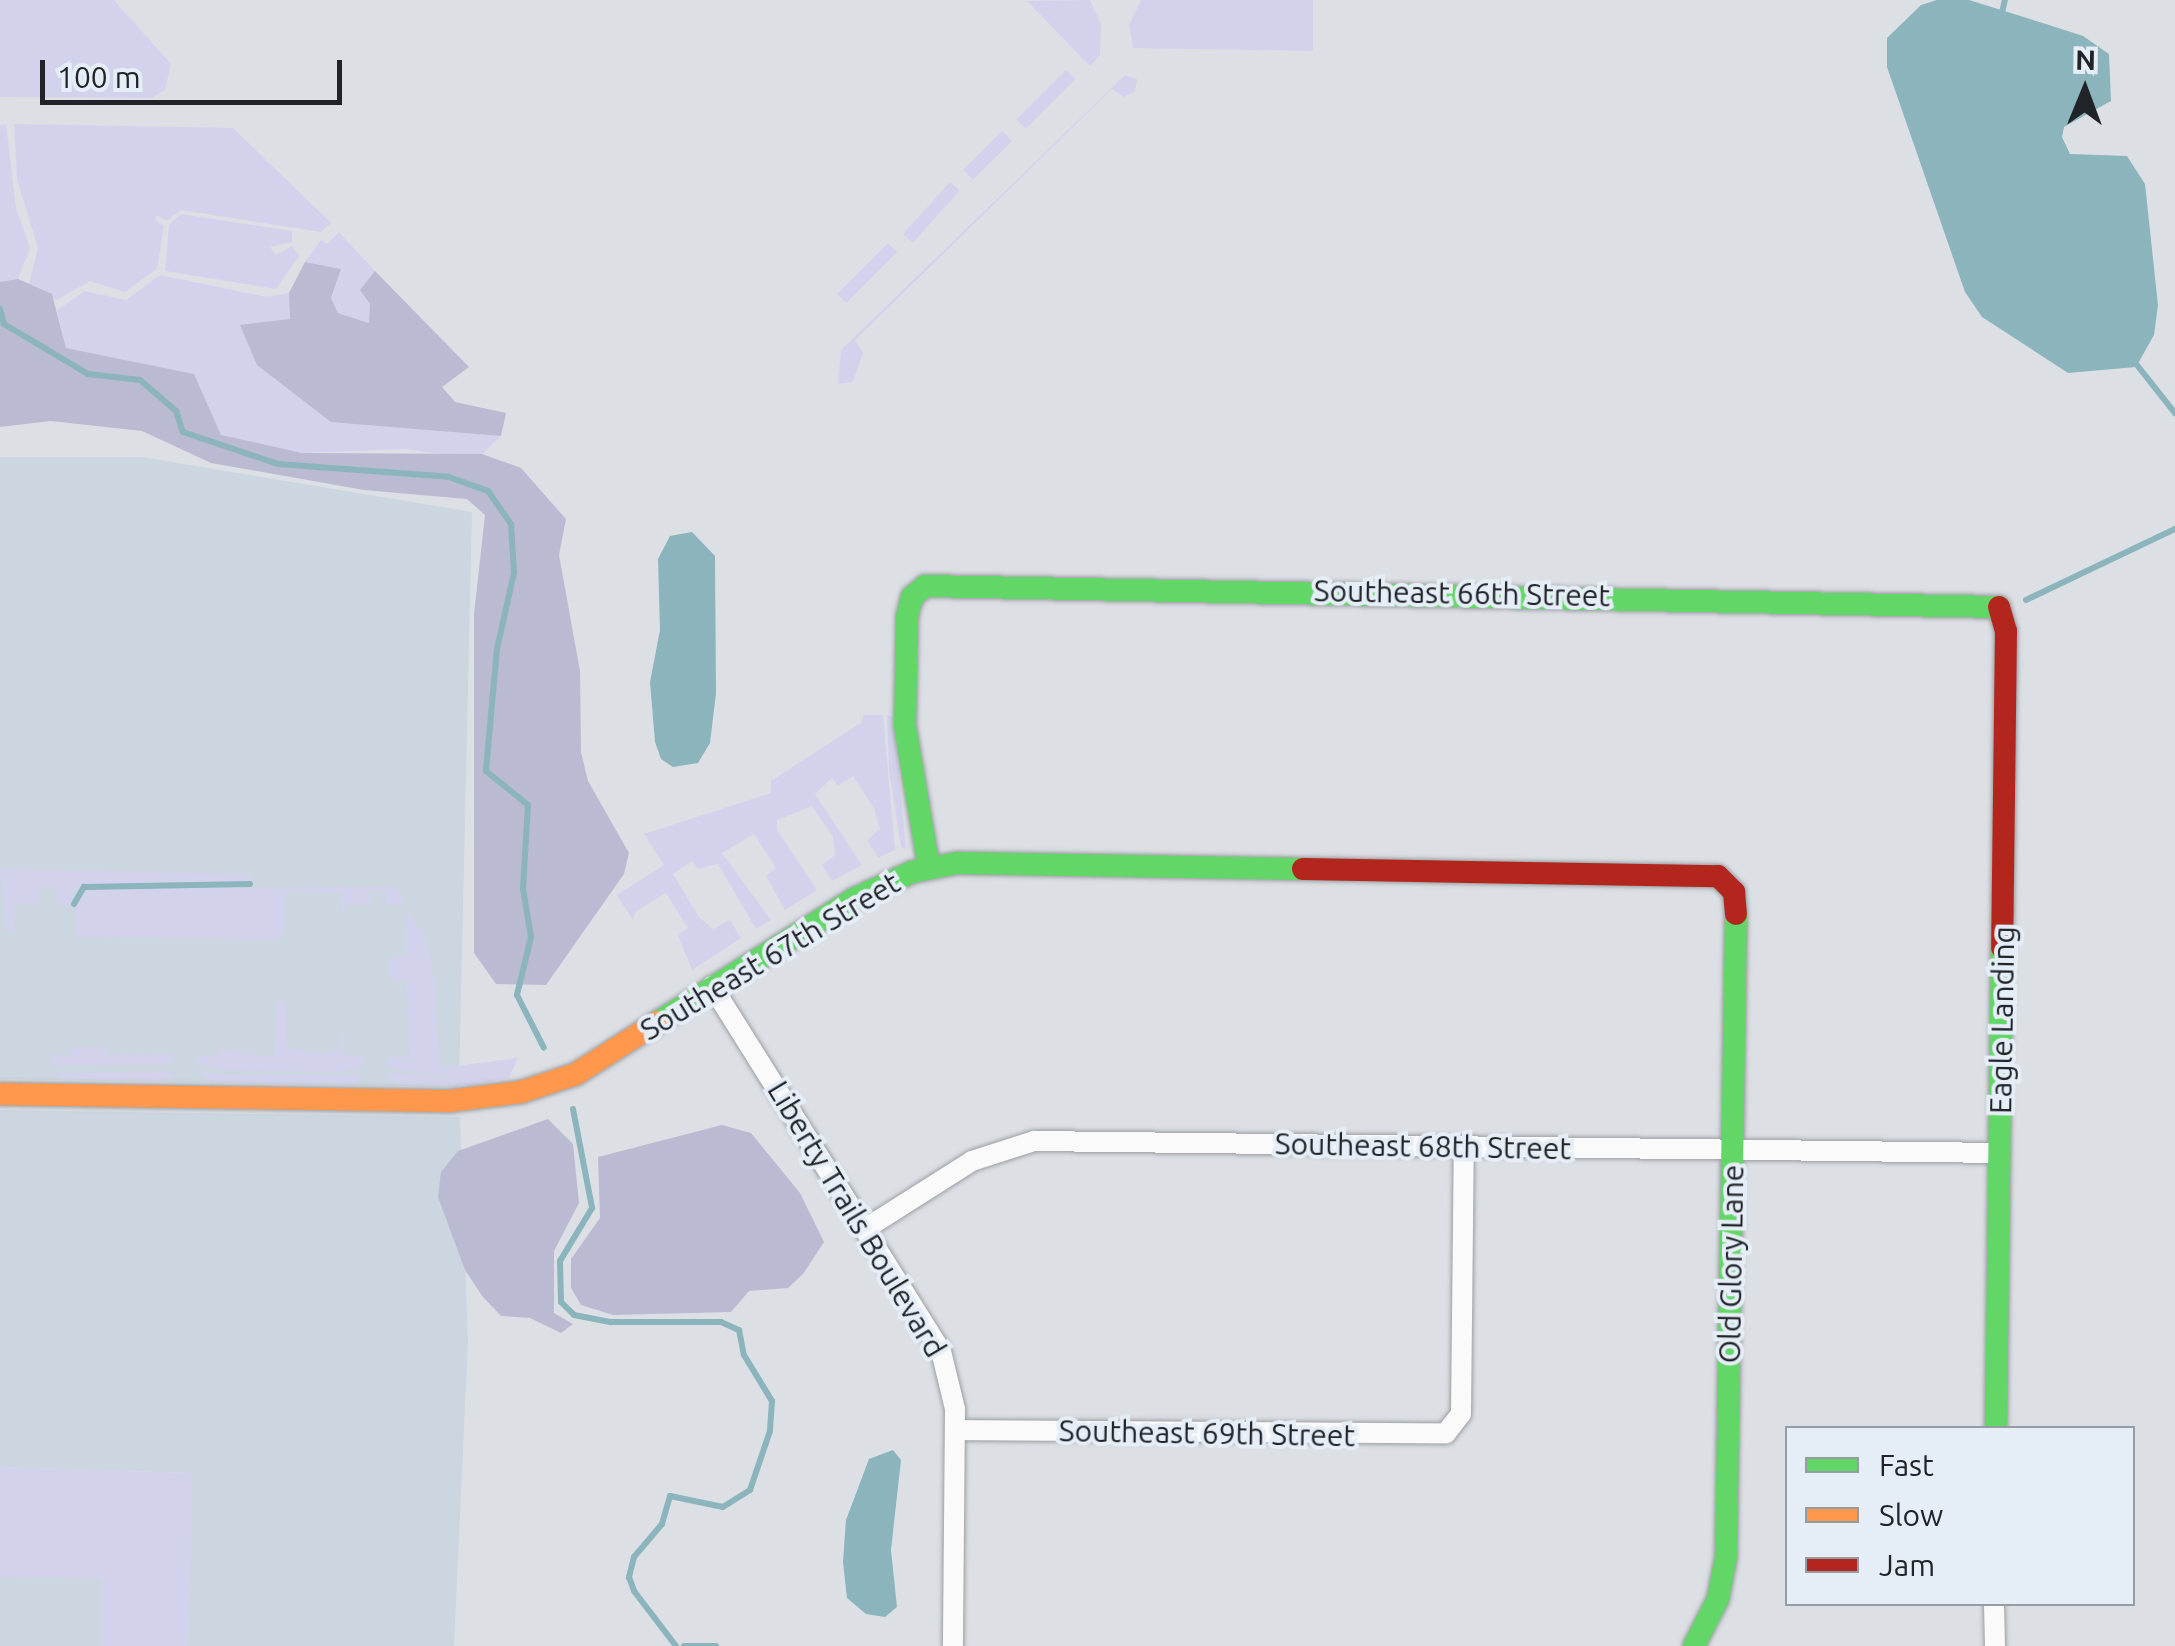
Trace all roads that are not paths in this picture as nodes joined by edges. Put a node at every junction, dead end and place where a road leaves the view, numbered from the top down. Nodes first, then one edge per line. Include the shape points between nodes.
1 (2004, 612) joint
2 (929, 868) junction
3 (1728, 885) joint
4 (712, 986) junction
5 (0, 1094) edge
6 (1464, 1146) junction
7 (1732, 1151) junction
8 (2000, 1154) junction
9 (868, 1227) junction
10 (1996, 1426) edge
11 (955, 1430) junction
12 (1994, 1606) edge
13 (1696, 1643) edge
14 (952, 1646) edge
15 (1994, 1646) edge

1 - 2 street, Southeast 66th Street via 1990,601 1966,600 939,585 916,591 907,617 905,747
1 - 8 street, Eagle Landing
2 - 3 street, Southeast 67th Street via 985,862 1698,873
2 - 4 street, Southeast 67th Street via 854,899
3 - 7 street, Old Glory Lane via 1736,915
4 - 5 street, Southeast 67th Street via 576,1074 490,1098
4 - 9 street, Liberty Trails Boulevard
6 - 7 street, Southeast 68th Street
6 - 9 street, Southeast 68th Street via 1034,1141 972,1161
6 - 11 street, Southeast 69th Street via 1462,1414 1436,1436
7 - 8 street, Southeast 68th Street
7 - 13 street, Old Glory Lane via 1726,1557 1718,1599
8 - 10 street, Eagle Landing
9 - 11 street, Liberty Trails Boulevard via 941,1352
11 - 14 street, Liberty Trails Boulevard
12 - 15 street

